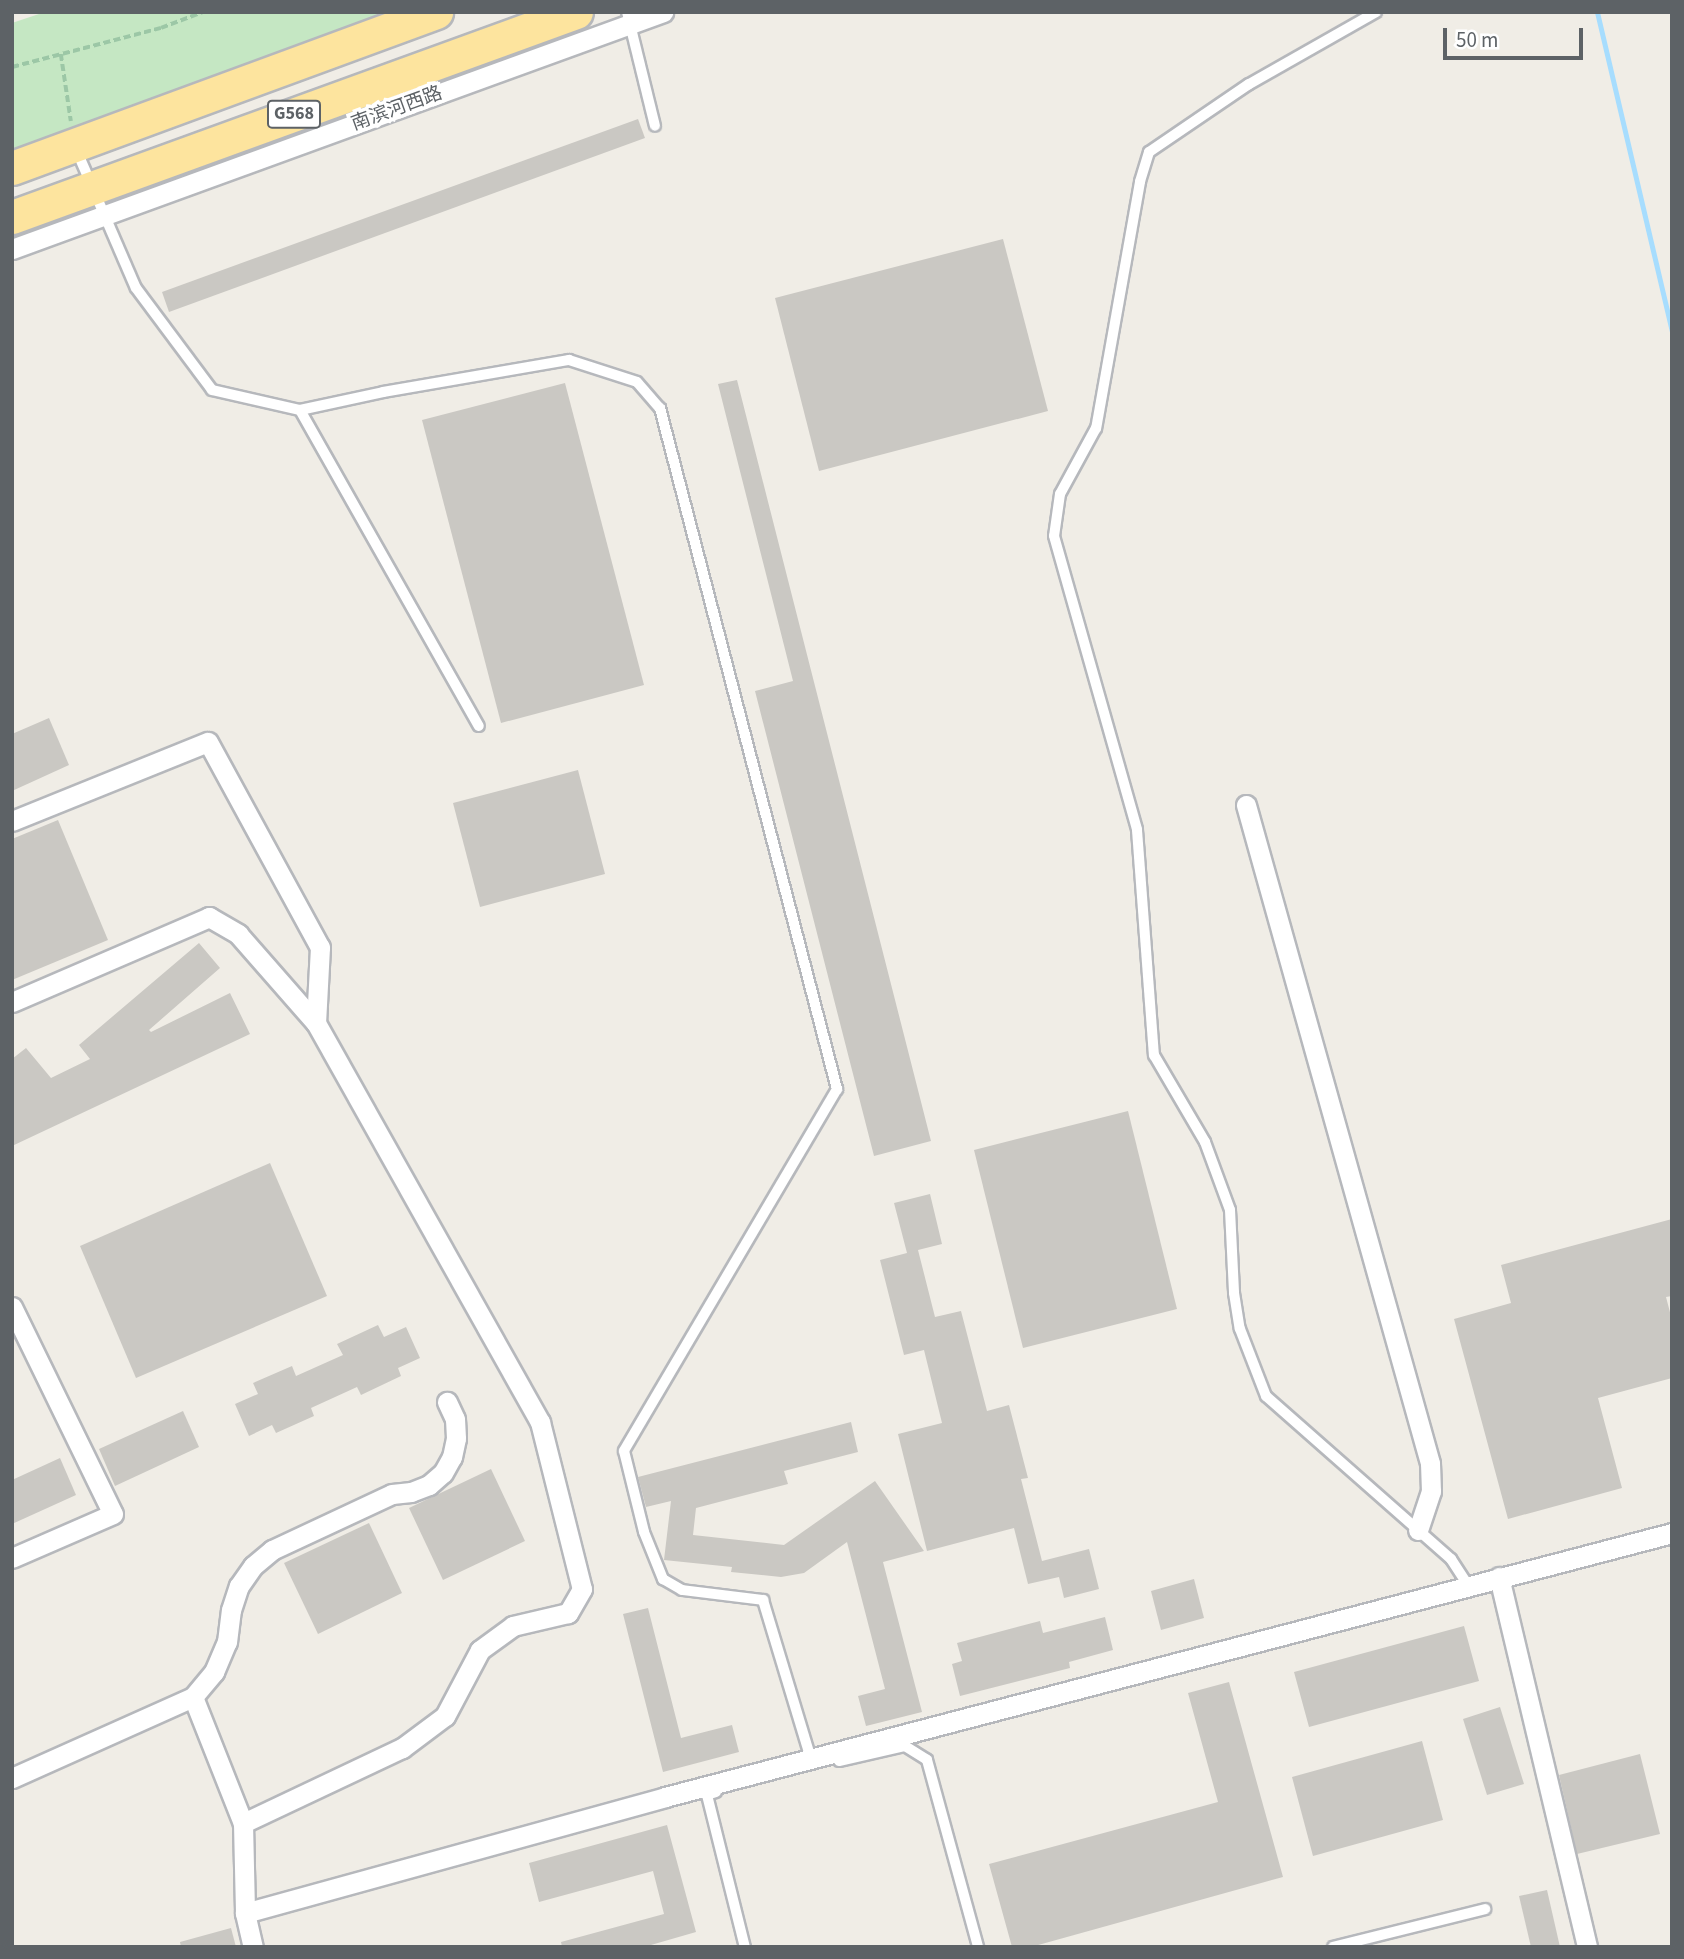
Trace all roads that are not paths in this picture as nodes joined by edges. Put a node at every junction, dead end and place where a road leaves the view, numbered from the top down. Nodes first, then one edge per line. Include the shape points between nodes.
1 (436, 12) edge
2 (576, 12) edge
3 (663, 12) edge
4 (1376, 12) edge
5 (628, 18) edge
6 (656, 126) dead end
7 (74, 145) junction
8 (12, 168) edge
9 (101, 200) junction
10 (12, 217) edge
11 (12, 248) edge
12 (300, 410) junction
13 (479, 726) dead end
14 (1246, 805) dead end
15 (12, 821) edge
16 (12, 1002) edge
17 (316, 1023) junction
18 (12, 1307) edge
19 (447, 1402) dead end
20 (1418, 1530) junction
21 (1672, 1533) edge
22 (12, 1558) edge
23 (1499, 1577) junction
24 (1468, 1585) junction
25 (193, 1697) junction
26 (812, 1763) junction
27 (12, 1778) edge
28 (243, 1823) junction
29 (1485, 1909) dead end
30 (244, 1913) junction
31 (253, 1947) edge
32 (746, 1947) edge
33 (978, 1947) edge
34 (1333, 1947) edge
35 (1587, 1947) edge

1 - 7 highway, G568
2 - 9 highway, 南滨河西路 / G568
3 - 5 street, 南滨河西路
4 - 20 lane via 1249,84 1149,152 1096,428 1060,494 1054,536 1137,830 1154,1055 1205,1142 1230,1210 1240,1329 1266,1396
5 - 6 lane
5 - 9 street, 南滨河西路
7 - 8 highway, G568
7 - 9 lane
9 - 10 highway, 南滨河西路 / G568
9 - 11 street, 南滨河西路
9 - 12 lane via 136,288 212,390
12 - 13 lane
12 - 26 lane via 569,360 637,382 660,408 837,1089 624,1451 644,1532 663,1579 682,1590 763,1600
14 - 20 street via 1430,1463 1432,1491
15 - 17 street via 208,742 320,947
16 - 17 street via 209,917 237,934
17 - 28 street via 540,1422 582,1589 568,1613 513,1626 480,1650 445,1716 402,1748
18 - 22 street via 113,1514
19 - 25 street via 456,1438 443,1473 429,1485 392,1494 272,1549 253,1566 239,1586 214,1672
20 - 24 lane via 1451,1559
21 - 23 street
23 - 24 street
23 - 35 street
24 - 26 street
25 - 27 street
25 - 28 street
26 - 30 street
26 - 32 lane via 707,1795
26 - 33 lane via 905,1746 927,1760
28 - 30 street
29 - 34 lane
30 - 31 street

